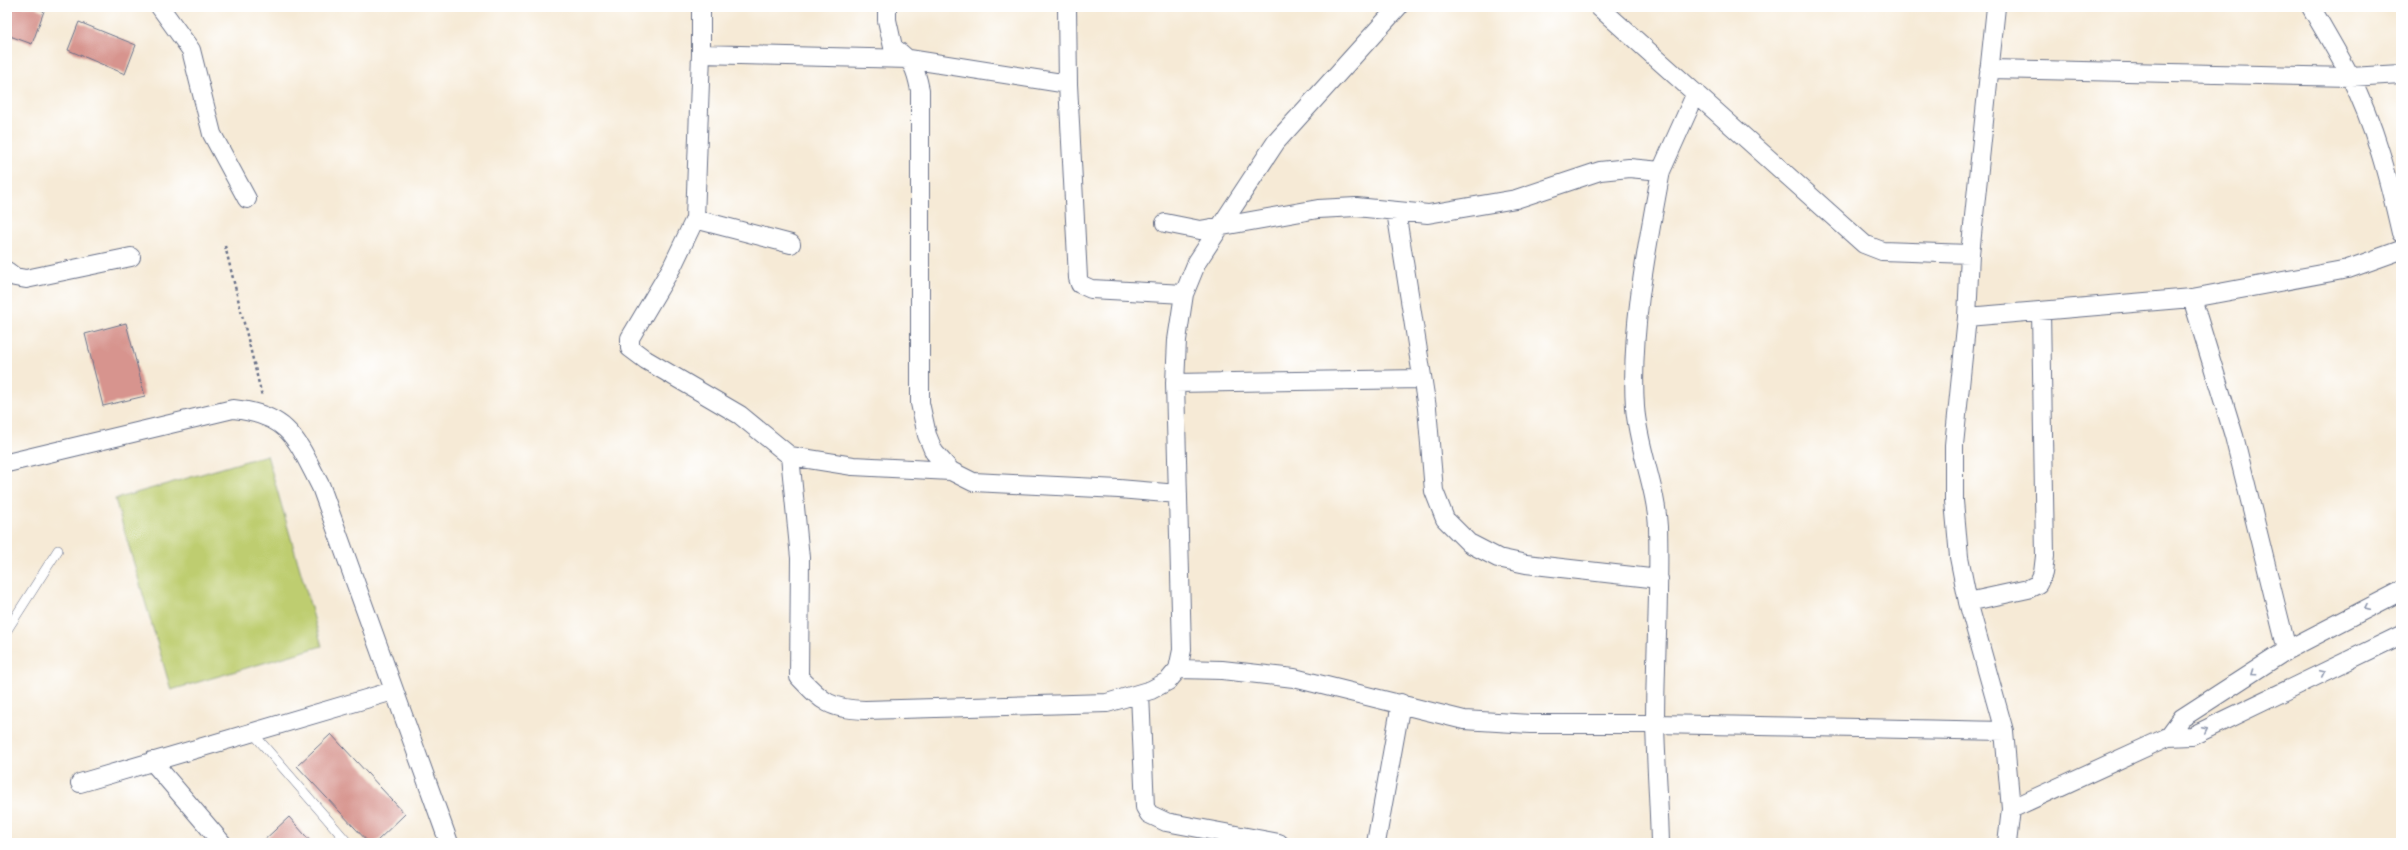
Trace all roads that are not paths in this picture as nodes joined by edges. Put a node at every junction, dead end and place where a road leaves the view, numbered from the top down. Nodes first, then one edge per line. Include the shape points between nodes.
1 (160, 7) edge
2 (702, 7) edge
3 (887, 7) edge
4 (1067, 7) edge
5 (1398, 7) edge
6 (1599, 7) edge
7 (1996, 7) edge
8 (2311, 7) edge
9 (701, 54) junction
10 (909, 59) junction
11 (1989, 69) junction
12 (2401, 74) edge
13 (2351, 77) junction
14 (1068, 84) junction
15 (1696, 93) junction
16 (1661, 171) junction
17 (248, 199) dead end
18 (1396, 211) junction
19 (695, 219) junction
20 (1165, 222) dead end
21 (1221, 226) junction
22 (2401, 233) edge
23 (792, 244) dead end
24 (2401, 250) edge
25 (1970, 254) junction
26 (131, 257) dead end
27 (7, 271) edge
28 (1184, 294) junction
29 (2192, 298) junction
30 (2041, 311) junction
31 (1967, 317) junction
32 (1421, 379) junction
33 (1175, 383) junction
34 (790, 456) junction
35 (7, 462) edge
36 (951, 471) junction
37 (1178, 494) junction
38 (58, 550) dead end
39 (1660, 579) junction
40 (2401, 591) edge
41 (1968, 602) junction
42 (7, 630) edge
43 (2401, 636) edge
44 (2287, 650) junction
45 (1178, 669) junction
46 (393, 691) junction
47 (1140, 694) junction
48 (1401, 703) junction
49 (1655, 724) junction
50 (2004, 731) junction
51 (252, 732) junction
52 (2168, 737) junction
53 (152, 761) junction
54 (80, 783) dead end
55 (2011, 809) junction
56 (222, 843) edge
57 (348, 843) edge
58 (449, 843) edge
59 (1279, 843) edge
60 (1376, 843) edge
61 (1660, 843) edge
62 (2008, 843) edge

1 - 17 street via 191,50 212,134
2 - 9 street
3 - 10 street via 893,48
4 - 14 street
5 - 21 street via 1276,142
6 - 15 street
7 - 11 street
8 - 13 street
9 - 10 street
9 - 19 street
10 - 14 street
10 - 36 street via 920,90 920,403 927,435 934,452
11 - 13 street
11 - 25 street
12 - 13 street
13 - 22 street via 2374,134 2392,191
14 - 28 street via 1080,284 1091,289
15 - 16 street
15 - 25 street via 1864,244 1882,251
16 - 18 street via 1600,171 1516,199 1484,206 1428,214
16 - 39 street via 1644,268 1634,373 1635,409 1642,455 1657,508
18 - 21 street via 1318,209
18 - 32 street
19 - 23 street
19 - 34 street via 672,267 630,338 630,348 740,415
20 - 21 street via 1200,230
21 - 28 street via 1197,262
24 - 29 street via 2348,269
25 - 31 street
26 - 27 street via 26,279 15,278
28 - 33 street via 1177,340
29 - 30 street
29 - 44 street via 2234,436
30 - 31 street
30 - 41 street via 2045,556 2043,573 2038,584 2028,589
31 - 41 street via 1954,445 1954,501 1959,557
32 - 33 street
32 - 39 street via 1427,408 1434,491 1445,519 1469,543 1498,558 1526,564
33 - 37 street
34 - 36 street via 853,466
34 - 47 street via 800,558 799,677 819,698 832,706 865,710 1107,703
35 - 46 street via 234,409 267,416 281,424 295,437 320,487
36 - 37 street via 974,482 1119,488
37 - 45 street via 1182,650
38 - 42 lane
39 - 49 street
40 -> 44 street
41 - 50 street
52 -> 43 street via 2192,736
44 -> 52 street via 2182,718
45 - 47 street via 1168,681
45 - 48 street via 1222,670 1294,678
46 - 51 street
46 - 58 street
47 - 59 street via 1145,807 1149,814 1166,822
48 - 49 street via 1464,720 1530,724
48 - 60 street
49 - 50 street
49 - 61 street
50 - 55 street
51 - 53 street
51 - 57 lane
52 - 55 street
53 - 54 street
53 - 56 street
55 - 62 street

